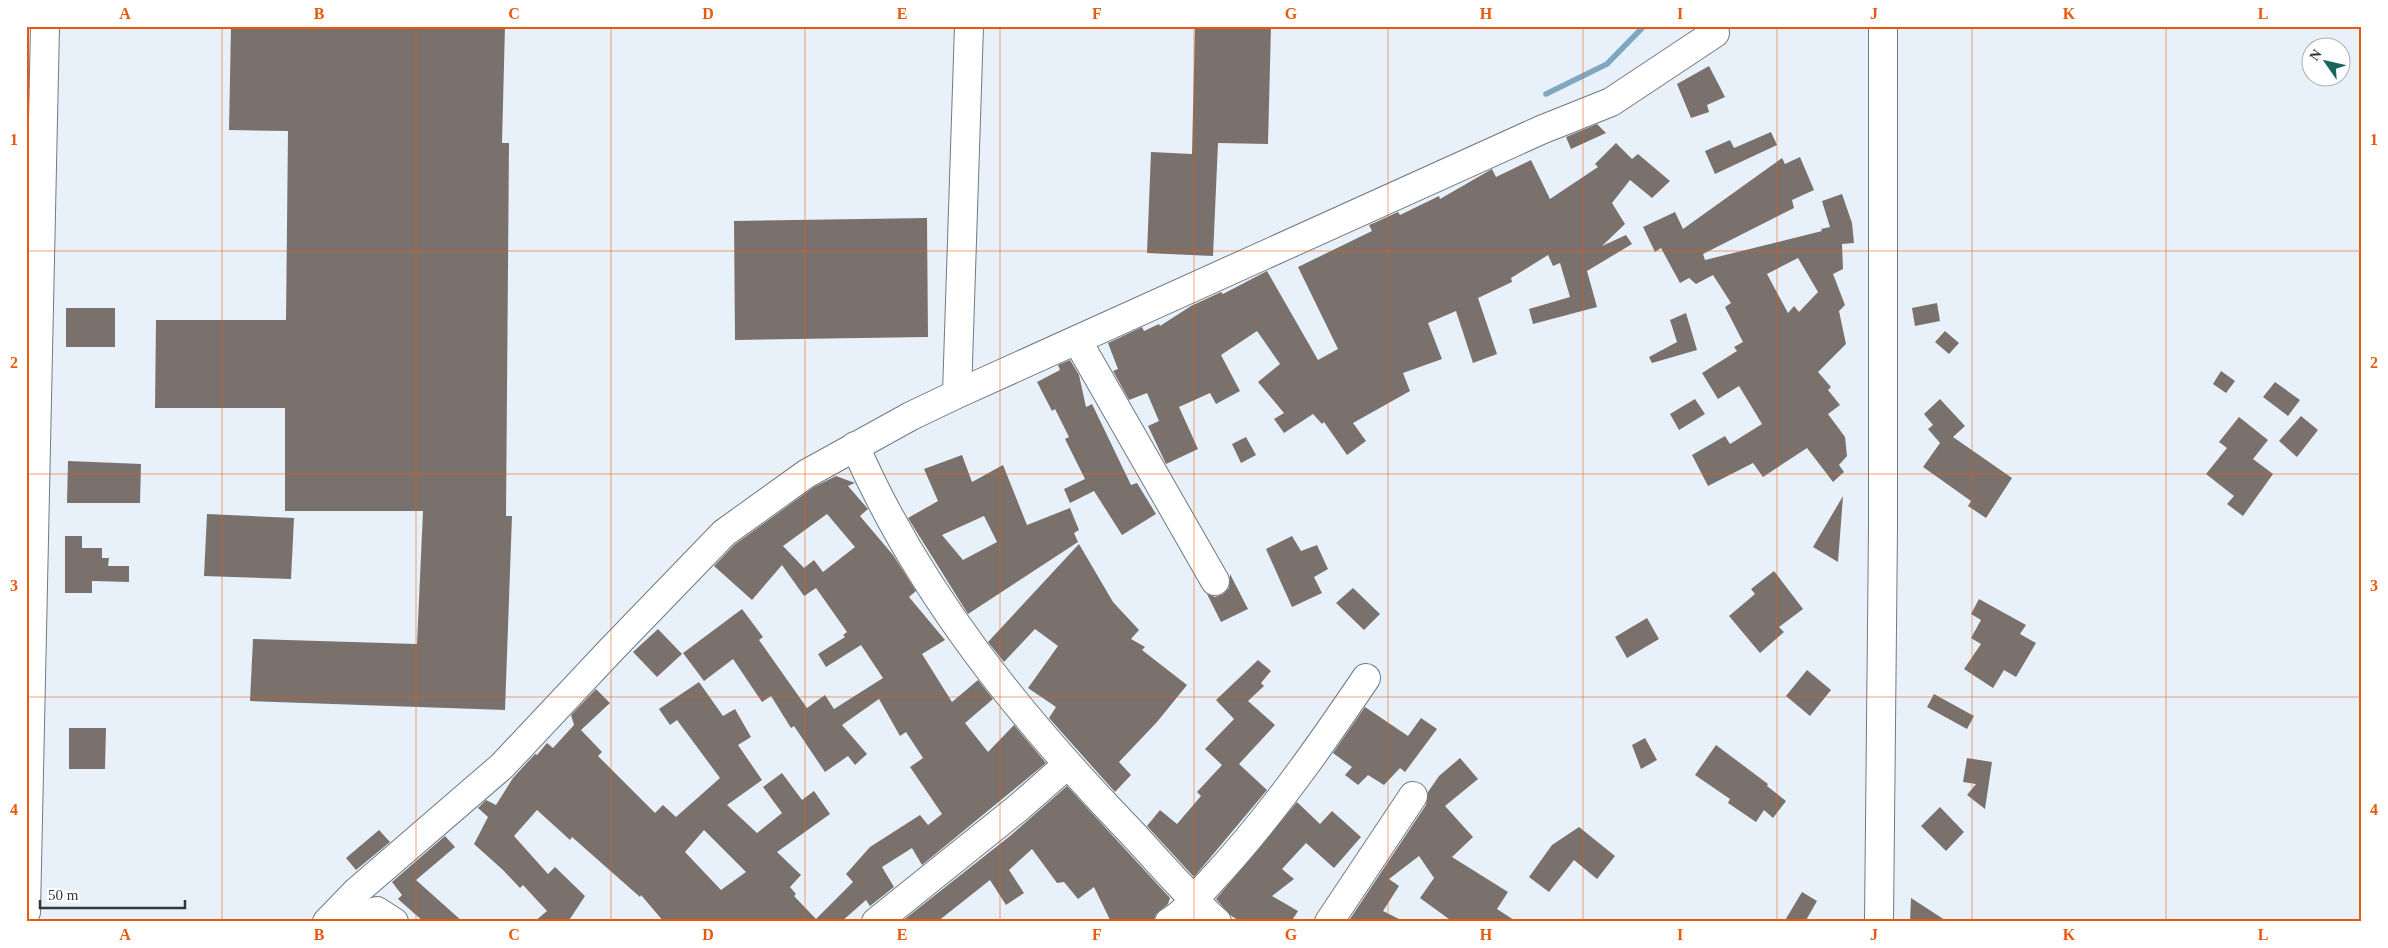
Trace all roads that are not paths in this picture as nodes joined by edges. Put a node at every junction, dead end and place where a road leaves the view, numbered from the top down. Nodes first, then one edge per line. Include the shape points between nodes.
1 (45, 26) edge
2 (969, 26) edge
3 (1883, 26) edge
4 (1715, 33) dead end
5 (1076, 340) junction
6 (958, 394) junction
7 (855, 446) junction
8 (1215, 581) dead end
9 (1366, 678) dead end
10 (1068, 765) junction
11 (1413, 796) dead end
12 (1193, 900) junction
13 (26, 912) edge
14 (327, 922) edge
15 (346, 922) edge
16 (394, 922) edge
17 (876, 922) edge
18 (1169, 922) edge
19 (1217, 922) edge
20 (1329, 922) edge
21 (1879, 922) edge

1 - 13 street
2 - 6 street
3 - 21 street
4 - 5 street via 1611,102 1541,130
5 - 6 street
5 - 8 street
6 - 7 street
7 - 10 street via 874,490 964,636 1018,708
7 - 14 street via 806,474 724,534 502,766 357,891
9 - 12 street via 1320,748 1234,856
10 - 12 street
10 - 17 street
11 - 20 street
12 - 18 street via 1184,912
12 - 19 street
15 - 16 street via 377,911

